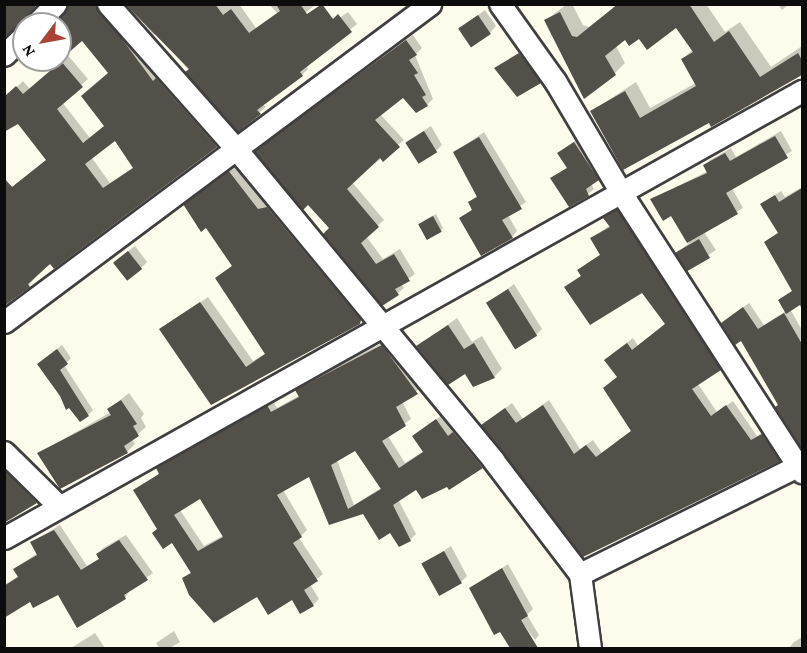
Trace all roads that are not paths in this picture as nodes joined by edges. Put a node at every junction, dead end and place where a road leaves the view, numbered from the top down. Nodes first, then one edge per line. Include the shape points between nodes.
1 (108, 4) edge
2 (430, 4) edge
3 (500, 4) edge
4 (802, 91) edge
5 (237, 150) junction
6 (620, 191) junction
7 (4, 322) edge
8 (384, 328) junction
9 (4, 452) edge
10 (800, 469) edge
11 (60, 507) junction
12 (4, 538) edge
13 (580, 574) junction
14 (590, 648) edge

1 - 5 street
2 - 5 street
3 - 6 street via 555,81
4 - 6 street
5 - 7 street
5 - 8 street
6 - 8 street
6 - 10 street
8 - 11 street
8 - 13 street
9 - 11 street
10 - 13 street
11 - 12 street
13 - 14 street

